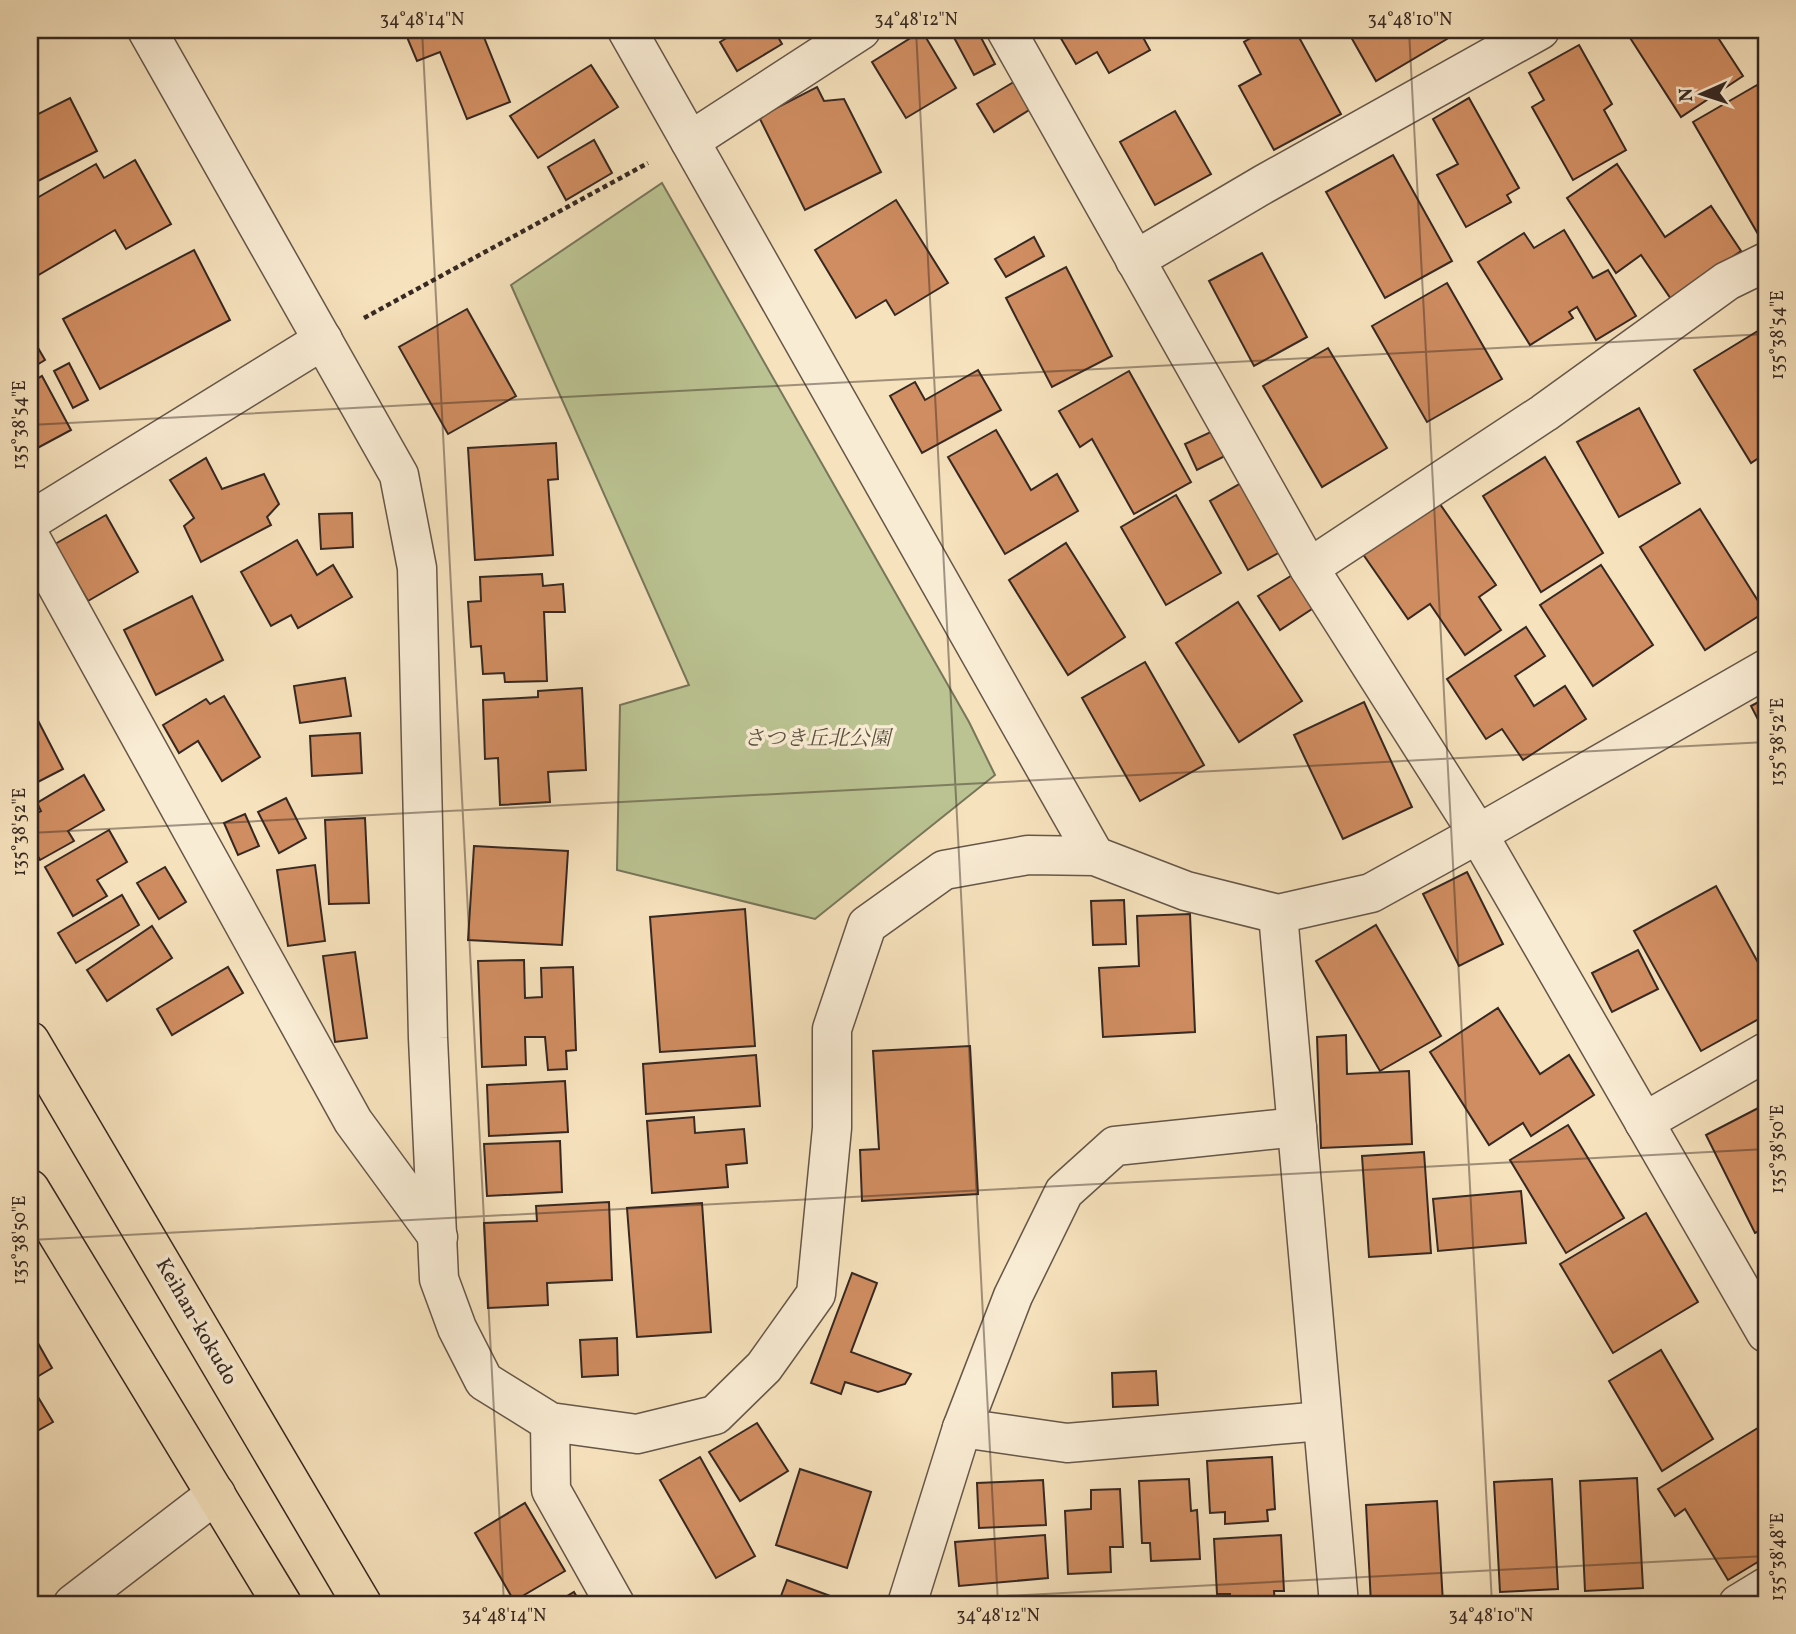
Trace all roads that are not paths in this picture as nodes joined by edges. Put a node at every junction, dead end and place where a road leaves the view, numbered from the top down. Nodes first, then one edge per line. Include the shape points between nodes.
1 (147, 30) edge
2 (627, 30) edge
3 (861, 30) edge
4 (1006, 30) edge
5 (1539, 30) edge
6 (690, 141) junction
7 (1135, 260) junction
8 (1766, 262) edge
9 (323, 340) junction
10 (30, 521) edge
11 (30, 537) edge
12 (1308, 568) junction
13 (1766, 669) edge
14 (1478, 834) junction
15 (1095, 856) junction
16 (1278, 914) junction
17 (30, 1041) edge
18 (1766, 1052) edge
19 (1644, 1122) junction
20 (1297, 1127) junction
21 (30, 1189) edge
22 (438, 1237) junction
23 (1766, 1334) edge
24 (1322, 1421) junction
25 (550, 1422) junction
26 (961, 1428) junction
27 (216, 1494) junction
28 (1766, 1587) edge
29 (73, 1604) edge
30 (282, 1604) edge
31 (362, 1604) edge
32 (615, 1604) edge
33 (907, 1604) edge
34 (1339, 1604) edge
35 (1738, 1604) edge

1 - 9 street
2 - 6 street
3 - 6 street
4 - 7 street
5 - 7 street
6 - 15 street
7 - 12 street
8 - 12 street via 1727,281 1544,413
9 - 10 street
9 - 22 street via 400,475 417,568 428,1038
11 - 22 street via 353,1121
12 - 14 street
13 - 14 street
14 - 16 street via 1371,893
14 - 19 street
15 - 16 street via 1186,891
15 - 25 street via 1028,855 944,870 867,925 832,1030 832,1128 816,1294 764,1367 715,1415 637,1434
16 - 20 street
17 - 31 highway, Keihan-kokudo
18 - 19 street
19 - 23 street
20 - 24 street
20 - 26 street via 1115,1146 1064,1192 1013,1296
21 - 27 highway
22 - 25 street via 439,1279 484,1381
24 - 26 street via 1067,1443
24 - 34 street
25 - 32 street via 551,1490
26 - 33 street
27 - 29 street
27 - 30 highway
28 - 35 street

